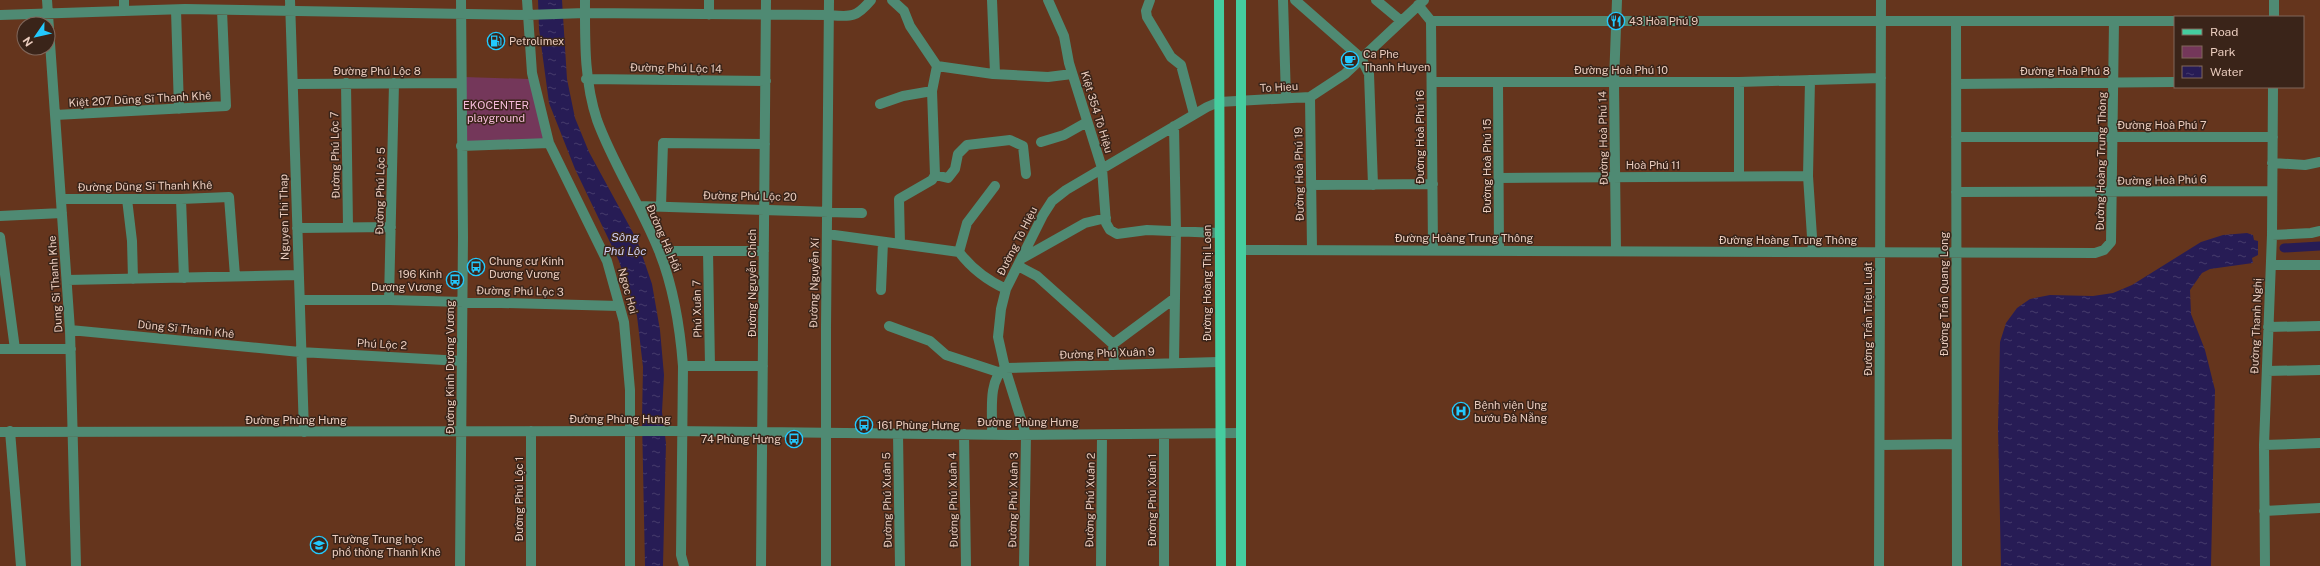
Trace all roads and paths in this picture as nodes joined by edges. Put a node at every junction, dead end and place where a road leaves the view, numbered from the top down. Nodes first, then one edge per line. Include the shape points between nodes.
1 (47, 0) edge
2 (124, 0) edge
3 (290, 0) edge
4 (461, 0) edge
5 (527, 0) edge
6 (585, 0) edge
7 (709, 0) edge
8 (766, 0) edge
9 (829, 0) edge
10 (871, 0) edge
11 (892, 0) edge
12 (992, 0) edge
13 (1150, 0) edge
14 (1219, 0) edge
15 (1240, 0) edge
16 (1283, 0) edge
17 (1295, 0) edge
18 (1376, 0) edge
19 (1617, 0) edge
20 (1881, 0) edge
21 (2274, 0) edge
22 (1050, 1) edge
23 (1421, 3) edge
24 (182, 6) edge
25 (222, 10) junction
26 (124, 11) junction
27 (290, 11) junction
28 (48, 13) junction
29 (585, 13) junction
30 (461, 14) junction
31 (0, 15) edge
32 (531, 15) junction
33 (709, 15) junction
34 (766, 15) junction
35 (829, 15) junction
36 (2274, 16) edge
37 (1400, 20) junction
38 (1431, 21) junction
39 (1615, 21) junction
40 (1880, 21) junction
41 (1956, 21) junction
42 (2114, 21) junction
43 (2174, 21) edge
44 (1362, 58) junction
45 (937, 66) junction
46 (995, 73) junction
47 (1072, 74) junction
48 (1881, 78) junction
49 (586, 79) junction
50 (1810, 80) junction
51 (766, 81) junction
52 (1432, 82) junction
53 (1498, 82) junction
54 (1614, 82) junction
55 (1739, 82) junction
56 (2174, 82) edge
57 (346, 83) junction
58 (394, 83) junction
59 (460, 83) junction
60 (2114, 83) junction
61 (293, 84) junction
62 (1956, 84) junction
63 (2273, 88) edge
64 (932, 91) junction
65 (1310, 97) junction
66 (1286, 98) junction
67 (1240, 101) junction
68 (1219, 102) junction
69 (880, 104) dead end
70 (180, 109) junction
71 (1194, 114) junction
72 (55, 115) junction
73 (1087, 122) junction
74 (1174, 126) junction
75 (1956, 137) junction
76 (2113, 137) junction
77 (2273, 137) junction
78 (1041, 142) dead end
79 (549, 144) junction
80 (765, 144) junction
81 (461, 146) junction
82 (2320, 162) edge
83 (2272, 163) junction
84 (1102, 168) junction
85 (1026, 174) dead end
86 (935, 175) junction
87 (1739, 176) junction
88 (1808, 176) junction
89 (1615, 177) junction
90 (1498, 178) junction
91 (1432, 184) junction
92 (1311, 185) junction
93 (1373, 185) junction
94 (995, 186) dead end
95 (2272, 191) junction
96 (1956, 192) junction
97 (2112, 192) junction
98 (61, 199) junction
99 (127, 199) junction
100 (181, 199) junction
101 (638, 206) junction
102 (661, 206) junction
103 (764, 208) junction
104 (827, 210) junction
105 (62, 213) junction
106 (862, 213) dead end
107 (0, 216) edge
108 (1106, 218) junction
109 (348, 227) junction
110 (391, 227) junction
111 (297, 228) junction
112 (1176, 231) junction
113 (2320, 231) edge
114 (1219, 233) junction
115 (827, 234) junction
116 (2272, 235) junction
117 (0, 237) edge
118 (883, 242) junction
119 (900, 244) junction
120 (1240, 250) junction
121 (1312, 250) junction
122 (1433, 250) junction
123 (1499, 250) junction
124 (659, 251) junction
125 (708, 251) junction
126 (764, 251) junction
127 (1616, 251) junction
128 (959, 252) junction
129 (1813, 252) junction
130 (1881, 252) junction
131 (1956, 252) junction
132 (1019, 262) junction
133 (2270, 265) junction
134 (2320, 266) edge
135 (298, 275) junction
136 (235, 276) junction
137 (184, 278) junction
138 (133, 279) junction
139 (67, 280) junction
140 (1006, 289) junction
141 (881, 290) dead end
142 (1175, 298) junction
143 (300, 300) junction
144 (389, 300) junction
145 (462, 302) junction
146 (619, 306) junction
147 (889, 326) dead end
148 (2320, 326) edge
149 (2268, 327) junction
150 (70, 330) junction
151 (1113, 344) junction
152 (0, 349) edge
153 (15, 349) junction
154 (71, 350) junction
155 (300, 352) junction
156 (462, 361) junction
157 (1218, 362) junction
158 (1174, 363) junction
159 (1114, 365) junction
160 (683, 366) junction
161 (710, 366) junction
162 (763, 366) junction
163 (1002, 370) junction
164 (2320, 370) edge
165 (2266, 371) junction
166 (73, 431) junction
167 (531, 431) junction
168 (635, 431) junction
169 (682, 431) junction
170 (762, 431) junction
171 (5, 432) edge
172 (304, 432) junction
173 (461, 432) junction
174 (827, 433) junction
175 (1221, 433) junction
176 (1241, 433) junction
177 (898, 434) junction
178 (964, 434) junction
179 (992, 434) junction
180 (1026, 434) junction
181 (1164, 434) junction
182 (1102, 435) junction
183 (2320, 443) edge
184 (1956, 444) junction
185 (1880, 445) junction
186 (2264, 445) junction
187 (2320, 508) edge
188 (2264, 511) junction
189 (21, 566) edge
190 (76, 566) edge
191 (460, 566) edge
192 (531, 566) edge
193 (630, 566) edge
194 (684, 566) edge
195 (761, 566) edge
196 (826, 566) edge
197 (900, 566) edge
198 (966, 566) edge
199 (1024, 566) edge
200 (1101, 566) edge
201 (1164, 566) edge
202 (1221, 566) edge
203 (1241, 566) edge
204 (1879, 566) edge
205 (1957, 566) edge
206 (2265, 566) edge

1 - 28 street, Dung Si Thanh Khe
2 - 26 street
3 - 27 street, Nguyen Thi Thap
4 - 30 street, Đường Kinh Dương Vương
5 - 32 street, Ngoc Hoi
6 - 29 street, Đường Hà Hồi
7 - 33 street
8 - 34 street, Đường Nguyễn Chích
9 - 35 street, Đường Nguyễn Xí
10 - 35 street via 853,16
11 - 45 street via 904,10 910,26
12 - 46 street
13 - 71 street via 1146,11 1147,17 1171,57 1181,65
14 - 68 main road, Đường Hoàng Thị Loan
15 - 67 main road
16 - 66 street
17 - 44 street
18 - 37 street
19 - 39 street, Đường Hoà Phú 14
20 - 40 street, Đường Trần Triệu Luật
21 - 36 street
22 - 47 street, Kiệt 354 Tô Hiệu via 1064,36
23 - 37 street, To Hieu
23 - 38 street
24 - 25 street
24 - 26 street
24 - 70 street
25 - 27 street
25 - 70 street, Kiệt 207 Dũng Sĩ Thanh Khê via 226,106
26 - 28 street
27 - 30 street
27 - 61 street, Nguyen Thi Thap
28 - 31 street
28 - 72 street, Dung Si Thanh Khe
29 - 32 street
29 - 33 street
29 - 49 street, Đường Hà Hồi
30 - 32 street
30 - 59 street, Đường Kinh Dương Vương
32 - 79 street, Ngoc Hoi via 536,95
33 - 34 street
34 - 35 street
34 - 51 street, Đường Nguyễn Chích
35 - 104 street, Đường Nguyễn Xí
37 - 44 street, To Hieu
38 - 39 street
38 - 52 street, Đường Hoà Phú 16
39 - 40 street
39 - 54 street, Đường Hoà Phú 14
40 - 41 street
40 - 48 street, Đường Trần Triệu Luật
41 - 42 street
41 - 62 street, Đường Trần Quang Long
42 - 43 street
42 - 60 street, Đường Hoàng Trung Thông
44 - 65 street, To Hieu via 1331,85
44 - 93 street via 1369,74
45 - 46 street
45 - 64 street
46 - 47 street via 1048,77
47 - 73 street, Kiệt 354 Tô Hiệu
48 - 50 street, Đường Hoà Phú 10
48 - 130 street, Đường Trần Triệu Luật
49 - 51 street, Đường Phú Lộc 14
49 - 101 street, Đường Hà Hồi via 597,120
50 - 55 street, Đường Hoà Phú 10
50 - 88 street
51 - 80 street, Đường Nguyễn Chích
52 - 53 street, Đường Hoà Phú 10
52 - 91 street, Đường Hoà Phú 16
53 - 54 street, Đường Hoà Phú 10
53 - 90 street, Đường Hoà Phú 15
54 - 55 street, Đường Hoà Phú 10
54 - 89 street, Đường Hoà Phú 14
55 - 87 street
56 - 60 street, Đường Hoà Phú 8
57 - 58 street, Đường Phú Lộc 8
57 - 61 street, Đường Phú Lộc 8
57 - 109 street, Đường Phú Lộc 7
58 - 59 street, Đường Phú Lộc 8
58 - 110 street, Đường Phú Lộc 5
59 - 81 street, Đường Kinh Dương Vương
60 - 62 street, Đường Hoà Phú 8
60 - 76 street, Đường Hoàng Trung Thông
61 - 111 street, Nguyen Thi Thap
62 - 75 street, Đường Trần Quang Long
63 - 77 street, Đường Thanh Nghị
64 - 69 street via 903,96
64 - 86 street
65 - 66 street, To Hieu
65 - 92 street, Đường Hoà Phú 19
66 - 67 street, To Hieu
67 - 68 street, To Hieu
67 - 120 main road
68 - 71 street, Đường Tô Hiệu
68 - 114 main road, Đường Hoàng Thị Loan
70 - 72 street, Kiệt 207 Dũng Sĩ Thanh Khê
71 - 74 street, Đường Tô Hiệu
72 - 98 street, Dung Si Thanh Khe
73 - 78 street via 1064,135
73 - 84 street, Kiệt 354 Tô Hiệu
74 - 84 street, Đường Tô Hiệu
74 - 112 street
75 - 76 street, Đường Hoà Phú 7
75 - 96 street, Đường Trần Quang Long
76 - 77 street, Đường Hoà Phú 7
76 - 97 street, Đường Hoàng Trung Thông
77 - 83 street, Đường Thanh Nghị
79 - 81 street
79 - 146 street, Ngoc Hoi via 608,261
80 - 102 street via 663,143
80 - 103 street, Đường Nguyễn Chích
81 - 145 street, Đường Kinh Dương Vương
82 - 83 street via 2305,165
83 - 95 street, Đường Thanh Nghị
84 - 108 street, Kiệt 354 Tô Hiệu
84 - 132 street, Đường Tô Hiệu via 1052,201
85 - 86 street via 1023,146 1010,140 967,145 958,154 953,174 948,178
86 - 119 street via 932,180 899,199
87 - 88 street, Hoà Phú 11
87 - 89 street, Hoà Phú 11
88 - 129 street
89 - 90 street, Hoà Phú 11
89 - 127 street, Đường Hoà Phú 14
90 - 123 street, Đường Hoà Phú 15
91 - 93 street
91 - 122 street, Đường Hoà Phú 16
92 - 93 street
92 - 121 street, Đường Hoà Phú 19
94 - 128 street via 967,223
95 - 97 street, Đường Hoà Phú 6
95 - 116 street, Đường Thanh Nghị
96 - 97 street, Đường Hoà Phú 6
96 - 131 street, Đường Trần Quang Long
97 - 131 street, Đường Hoàng Trung Thông via 2111,242 2104,250 2095,253
98 - 99 street, Đường Dũng Sĩ Thanh Khê
98 - 105 street, Dung Si Thanh Khe
99 - 100 street, Đường Dũng Sĩ Thanh Khê
99 - 138 street
100 - 136 street, Đường Dũng Sĩ Thanh Khê via 229,197
100 - 137 street
101 - 102 street, Đường Phú Lộc 20
101 - 124 street, Đường Hà Hồi
102 - 103 street, Đường Phú Lộc 20
103 - 104 street, Đường Phú Lộc 20
103 - 126 street, Đường Nguyễn Chích
104 - 106 street, Đường Phú Lộc 20
104 - 115 street, Đường Nguyễn Xí
105 - 107 street
105 - 139 street, Dung Si Thanh Khe
108 - 112 street via 1110,230 1117,234 1147,230
108 - 132 street via 1085,222
109 - 110 street
109 - 111 street
110 - 144 street, Đường Phú Lộc 5
111 - 135 street, Nguyen Thi Thap
112 - 114 street
112 - 142 street
113 - 116 street
114 - 157 main road, Đường Hoàng Thị Loan
115 - 118 street
115 - 174 street, Đường Nguyễn Xí
116 - 133 street, Đường Thanh Nghị
117 - 153 street
118 - 119 street
118 - 141 street
119 - 128 street
120 - 121 street, Đường Hoàng Trung Thông
120 - 176 main road
121 - 122 street, Đường Hoàng Trung Thông
122 - 123 street, Đường Hoàng Trung Thông
123 - 127 street, Đường Hoàng Trung Thông
124 - 125 street
124 - 160 street, Đường Hà Hồi via 672,289
125 - 126 street
125 - 161 street, Phú Xuân 7
126 - 162 street, Đường Nguyễn Chích
127 - 129 street, Đường Hoàng Trung Thông
128 - 140 street via 969,265 989,282
129 - 130 street, Đường Hoàng Trung Thông
130 - 131 street, Đường Hoàng Trung Thông
130 - 185 street, Đường Trần Triệu Luật
131 - 184 street, Đường Trần Quang Long
132 - 140 street, Đường Tô Hiệu
132 - 151 street
133 - 134 street
133 - 149 street, Đường Thanh Nghị
135 - 136 street
135 - 143 street, Nguyen Thi Thap
136 - 137 street
137 - 138 street
138 - 139 street
139 - 150 street, Dung Si Thanh Khe
140 - 163 street, Đường Tô Hiệu via 998,337
142 - 151 street
142 - 158 street
143 - 144 street, Đường Phú Lộc 3
143 - 155 street, Nguyen Thi Thap
144 - 145 street, Đường Phú Lộc 3
145 - 146 street, Đường Phú Lộc 3
145 - 156 street, Đường Kinh Dương Vương
146 - 168 street, Ngoc Hoi via 627,344
147 - 163 street, Đường Phú Xuân 9 via 930,341 946,355
148 - 149 street
149 - 165 street, Đường Thanh Nghị
150 - 154 street, Dung Si Thanh Khe
150 - 155 street, Dũng Sĩ Thanh Khê
151 - 159 street
152 - 153 street
153 - 154 street
154 - 166 street, Dung Si Thanh Khe
155 - 156 street, Phú Lộc 2
155 - 172 street, Nguyen Thi Thap
156 - 173 street, Đường Kinh Dương Vương
157 - 158 street, Đường Phú Xuân 9
157 - 175 main road, Đường Hoàng Thị Loan
158 - 159 street, Đường Phú Xuân 9
159 - 163 street, Đường Phú Xuân 9
160 - 161 street
160 - 169 street, Đường Hà Hồi
161 - 162 street
162 - 170 street, Đường Nguyễn Chích
163 - 179 street via 994,385
163 - 180 street, Đường Tô Hiệu
164 - 165 street
165 - 186 street, Đường Thanh Nghị
166 - 171 street, Đường Phùng Hưng
166 - 172 street, Đường Phùng Hưng
166 - 190 street, Dung Si Thanh Khe
167 - 168 street, Đường Phùng Hưng
167 - 173 street, Đường Phùng Hưng
167 - 192 street, Đường Phú Lộc 1
168 - 169 street, Đường Phùng Hưng
168 - 193 street, Ngoc Hoi
169 - 170 street, Đường Phùng Hưng
169 - 194 street, Đường Hà Hồi via 681,555
170 - 174 street, Đường Phùng Hưng
170 - 195 street, Đường Nguyễn Chích
171 - 189 street
172 - 173 street, Đường Phùng Hưng
173 - 191 street, Đường Kinh Dương Vương
174 - 177 street, Đường Phùng Hưng
174 - 196 street, Đường Nguyễn Xí
175 - 176 street, Đường Phùng Hưng
175 - 181 street, Đường Phùng Hưng
175 - 202 main road, Đường Hoàng Thị Loan
176 - 203 main road
177 - 178 street, Đường Phùng Hưng
177 - 197 street, Đường Phú Xuân 5
178 - 179 street, Đường Phùng Hưng
178 - 198 street, Đường Phú Xuân 4
179 - 180 street, Đường Phùng Hưng
180 - 182 street, Đường Phùng Hưng
180 - 199 street, Đường Phú Xuân 3
181 - 182 street, Đường Phùng Hưng
181 - 201 street, Đường Phú Xuân 1
182 - 200 street, Đường Phú Xuân 2
183 - 186 street
184 - 185 street
184 - 205 street, Đường Trần Quang Long
185 - 204 street, Đường Trần Triệu Luật
186 - 188 street, Đường Thanh Nghị
187 - 188 street
188 - 206 street, Đường Thanh Nghị

